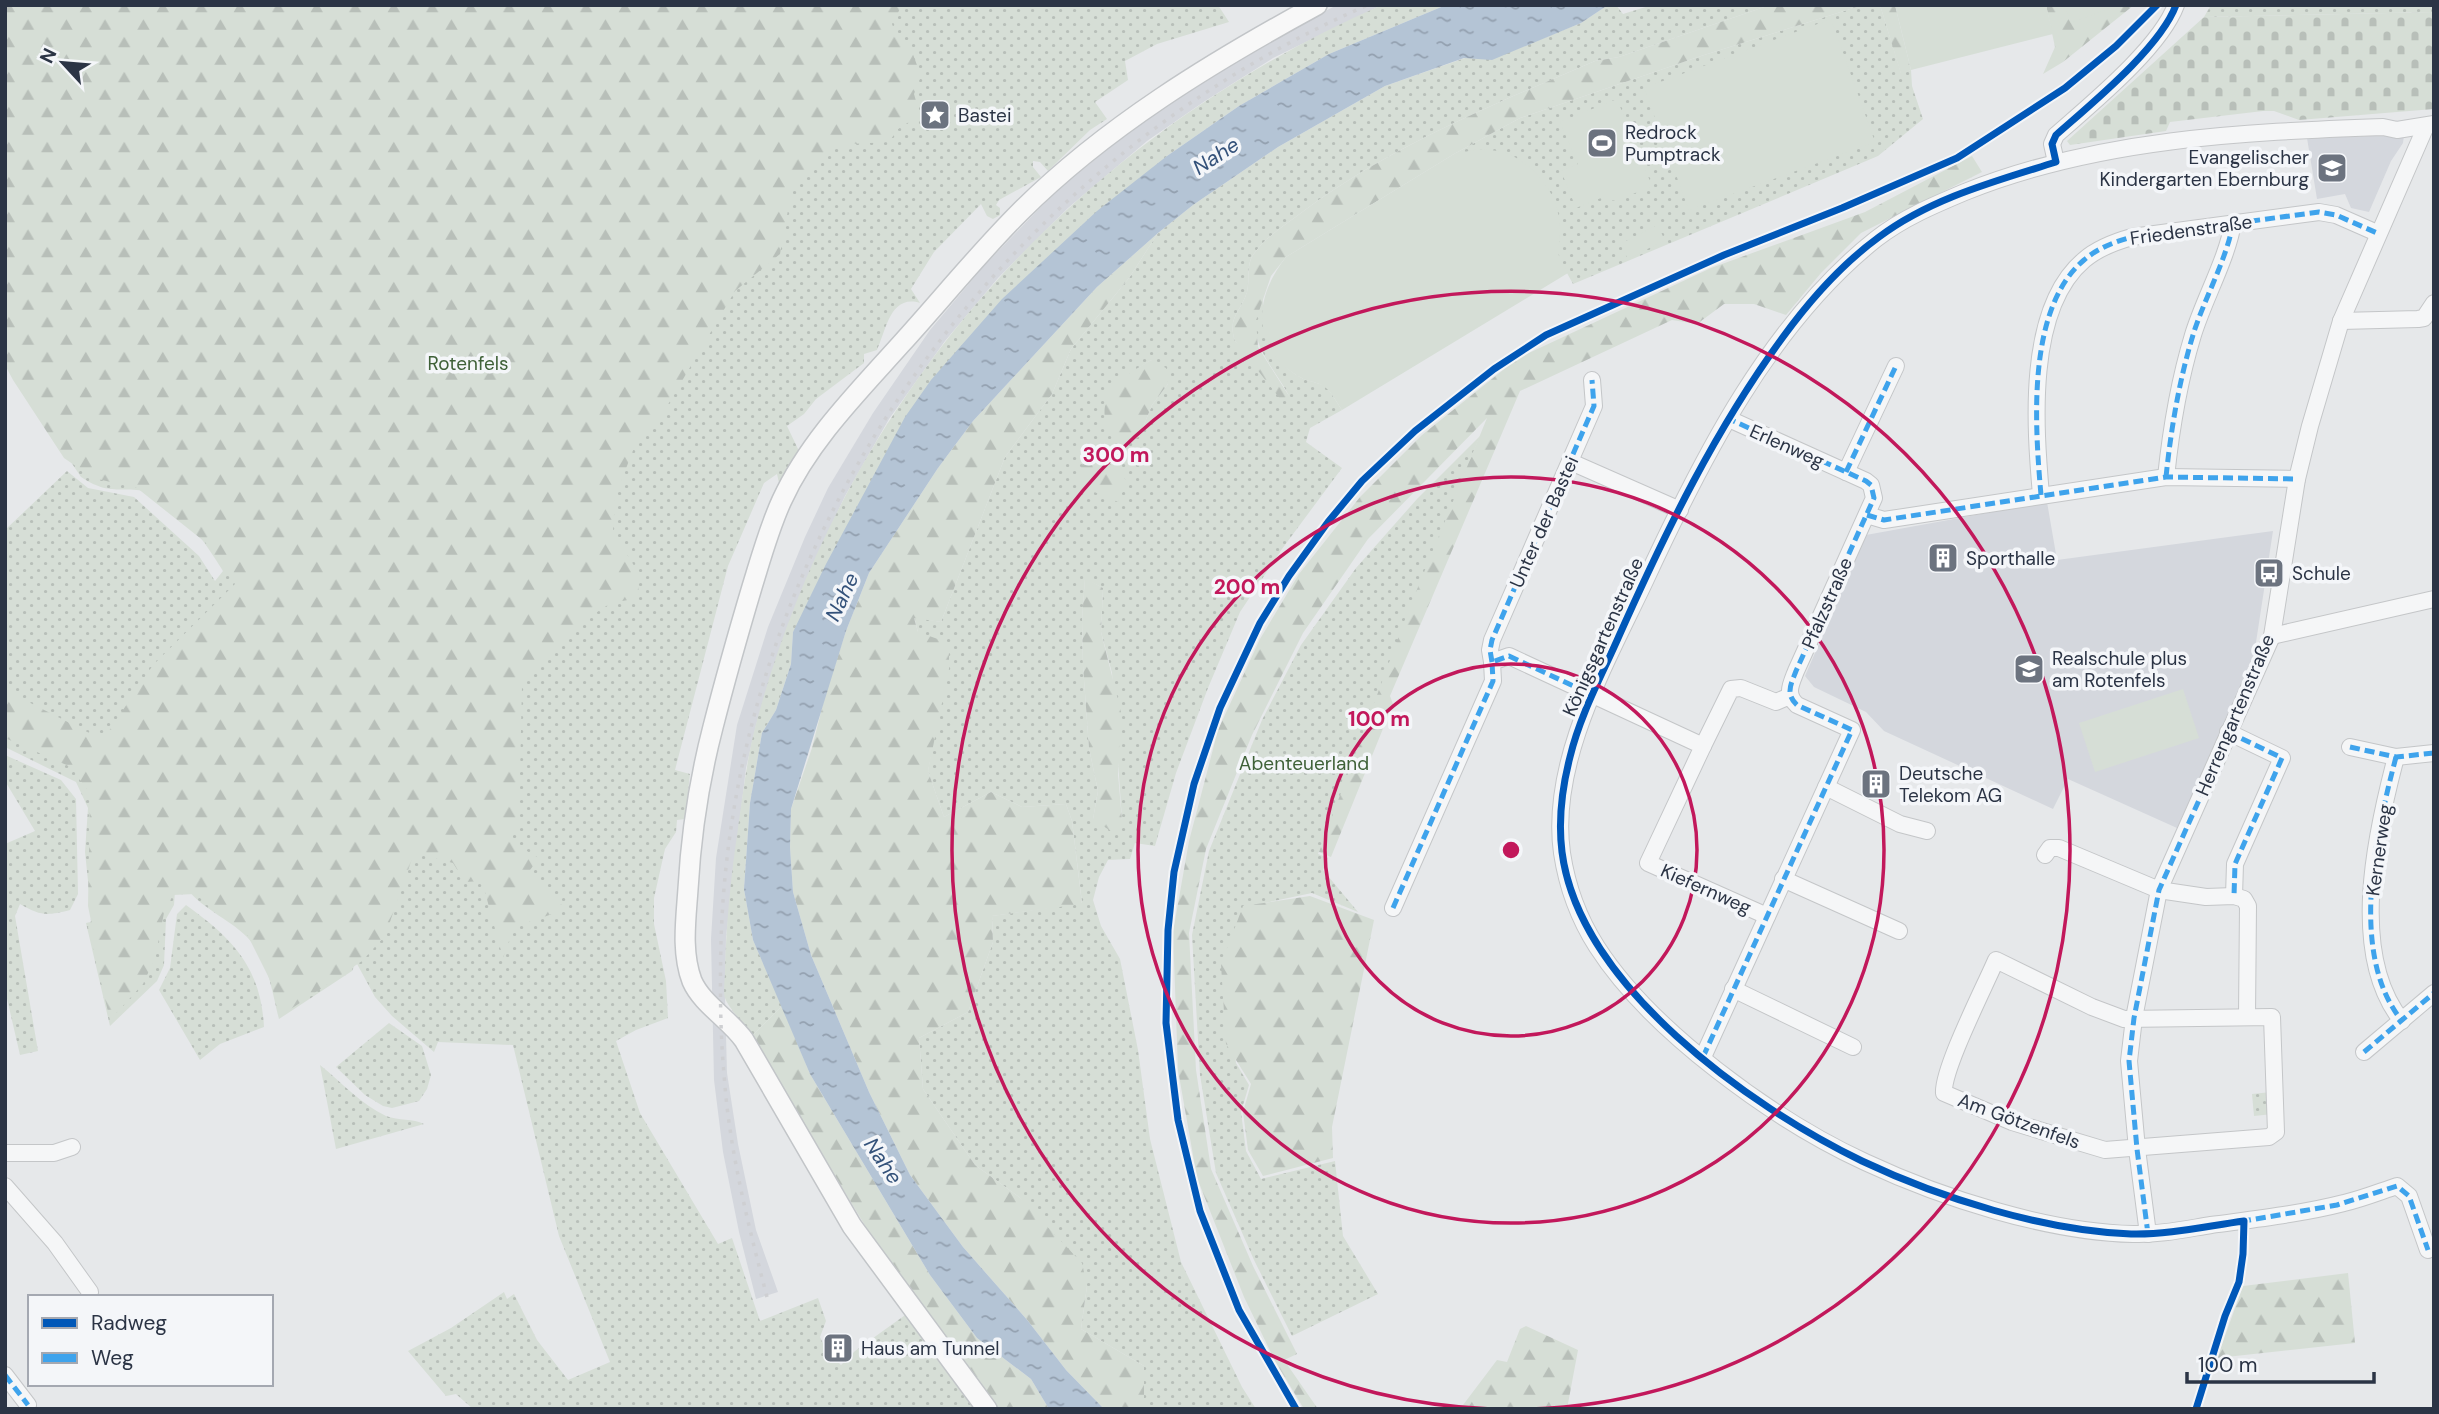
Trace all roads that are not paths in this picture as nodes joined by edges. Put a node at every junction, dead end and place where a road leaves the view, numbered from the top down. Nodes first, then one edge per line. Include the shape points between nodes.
1 (1317, 5) edge
2 (2176, 5) edge
3 (2430, 125) edge
4 (2056, 162) junction
5 (2233, 223) junction
6 (2377, 233) junction
7 (2434, 303) edge
8 (2341, 321) junction
9 (1896, 366) dead end
10 (1592, 380) dead end
11 (1729, 419) junction
12 (1571, 462) junction
13 (1846, 472) junction
14 (2166, 477) junction
15 (2297, 479) junction
16 (2040, 495) junction
17 (1680, 510) junction
18 (1867, 515) junction
19 (2434, 599) edge
20 (2272, 636) junction
21 (1492, 662) junction
22 (1593, 695) junction
23 (1790, 696) junction
24 (2228, 732) junction
25 (1703, 746) junction
26 (2350, 747) dead end
27 (2434, 753) edge
28 (2396, 757) junction
29 (1826, 788) junction
30 (1927, 831) dead end
31 (2045, 855) dead end
32 (1783, 879) junction
33 (2159, 890) junction
34 (2234, 896) junction
35 (1393, 908) dead end
36 (1767, 916) junction
37 (1899, 931) dead end
38 (1734, 989) junction
39 (2434, 993) edge
40 (2247, 1016) junction
41 (2134, 1018) junction
42 (2402, 1021) junction
43 (1853, 1047) dead end
44 (2364, 1052) dead end
45 (1703, 1057) junction
46 (72, 1147) dead end
47 (2137, 1149) junction
48 (5, 1153) edge
49 (5, 1186) edge
50 (2148, 1234) junction
51 (2428, 1250) dead end
52 (90, 1292) dead end
53 (5, 1376) edge
54 (29, 1405) dead end
55 (987, 1409) edge

1 - 55 main road via 1151,105 1051,183 977,258 829,428 795,474 768,535 704,762 691,842 685,931 693,983 736,1028 852,1226
2 - 4 street via 2147,48 2056,135 2052,144
3 - 4 street, Königsgartenstraße via 2397,130 2250,133
3 - 6 street, Herrengartenstraße
4 - 11 street, Königsgartenstraße via 1935,204 1881,235 1808,305
5 - 6 street, Friedenstraße via 2319,212
5 - 14 street via 2193,335 2172,422
5 - 16 street, Friedenstraße via 2113,243 2082,261 2070,274 2053,305 2042,344 2037,419
6 - 8 street, Herrengartenstraße
7 - 8 street via 2424,318
8 - 15 street, Herrengartenstraße
9 - 13 street, Erlenweg
10 - 12 street, Unter der Bastei via 1594,406
11 - 13 street, Erlenweg
11 - 17 street, Königsgartenstraße
12 - 17 street
12 - 21 street, Unter der Bastei via 1492,640
13 - 18 street, Erlenweg via 1866,481 1874,491
14 - 15 street
14 - 16 street
15 - 20 street, Herrengartenstraße
16 - 18 street via 1884,520
17 - 22 street, Königsgartenstraße
18 - 23 street, Pfalzstraße via 1796,671
19 - 20 street
20 - 24 street, Herrengartenstraße
21 - 22 street via 1508,656
21 - 35 street, Unter der Bastei via 1493,681
22 - 25 street
22 - 45 street, Königsgartenstraße via 1570,753 1563,790 1561,843 1570,888 1596,945 1619,977
23 - 25 street, Kiefernweg via 1776,702 1741,688 1731,689
23 - 29 street via 1797,705 1852,730
24 - 33 street, Herrengartenstraße
24 - 34 street via 2282,758 2235,864
25 - 36 street, Kiefernweg via 1648,863
26 - 28 street
27 - 28 street
28 - 42 street, Kernerweg via 2376,841 2371,898 2381,981
29 - 30 street via 1900,824
29 - 32 street
31 - 33 street via 2050,848 2059,848
32 - 36 street
32 - 37 street
33 - 34 street
33 - 41 street, Herrengartenstraße
34 - 40 street via 2248,906
36 - 38 street
38 - 43 street
38 - 45 street
39 - 42 street
40 - 41 street
40 - 47 street via 2272,1017 2276,1132 2269,1137
41 - 47 street, Herrengartenstraße via 2129,1061
41 - 47 street, Am Götzenfels via 2108,1014 1996,960 1955,1052 1944,1093 2037,1130 2105,1150
42 - 44 street
45 - 50 street, Königsgartenstraße via 1822,1140 1900,1177 2019,1216
46 - 48 street via 54,1153
47 - 50 street, Herrengartenstraße
49 - 52 street
50 - 51 street, Königsgartenstraße via 2337,1205 2397,1186 2409,1196
53 - 54 street

